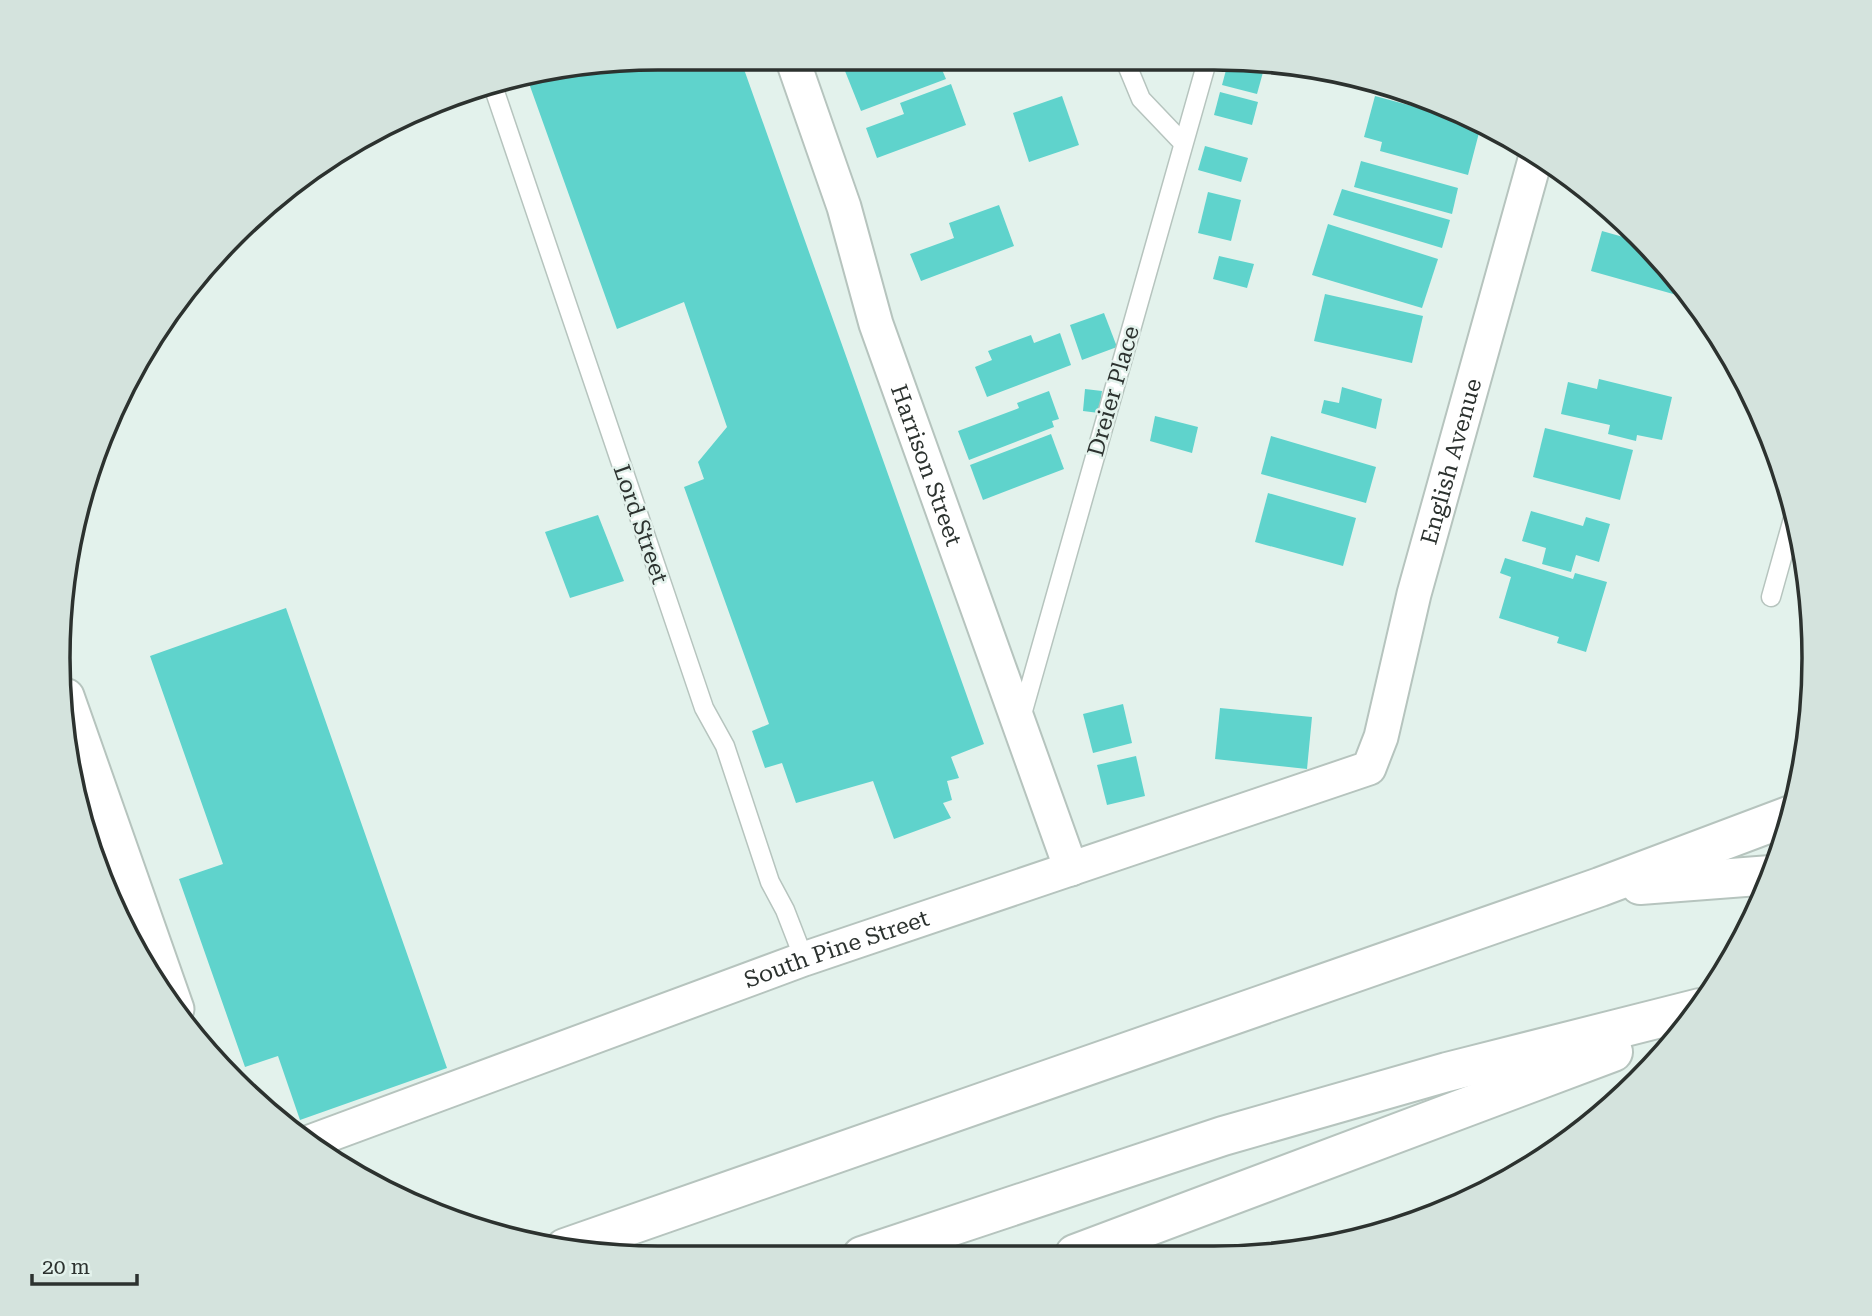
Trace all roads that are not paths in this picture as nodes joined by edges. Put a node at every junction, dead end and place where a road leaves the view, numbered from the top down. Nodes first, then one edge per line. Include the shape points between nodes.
1 (796, 70) edge
2 (1129, 70) edge
3 (1204, 70) edge
4 (495, 93) edge
5 (1183, 142) junction
6 (1534, 165) edge
7 (1789, 534) edge
8 (1771, 597) dead end
9 (73, 712) edge
10 (1020, 724) junction
11 (1369, 768) joint
12 (1779, 820) edge
13 (1071, 869) junction
14 (1760, 876) edge
15 (1600, 887) junction
16 (804, 959) junction
17 (168, 983) edge
18 (1683, 1012) edge
19 (1667, 1032) edge
20 (320, 1138) edge
21 (584, 1241) edge
22 (892, 1246) edge
23 (1095, 1246) edge

1 - 10 street, Harrison Street via 844,207 876,324
2 - 5 lane via 1141,99
3 - 5 lane, Dreier Place
4 - 16 lane, Lord Street via 704,708 725,746 770,882
5 - 10 lane, Dreier Place
6 - 11 street, English Avenue
7 - 8 lane
9 - 17 street
10 - 13 street, Harrison Street
11 - 13 street, South Pine Street
12 - 15 highway
13 - 16 street, South Pine Street
14 - 15 highway
15 - 21 highway
16 - 20 street, South Pine Street
18 - 22 highway via 1447,1072 1223,1136
19 - 23 highway

